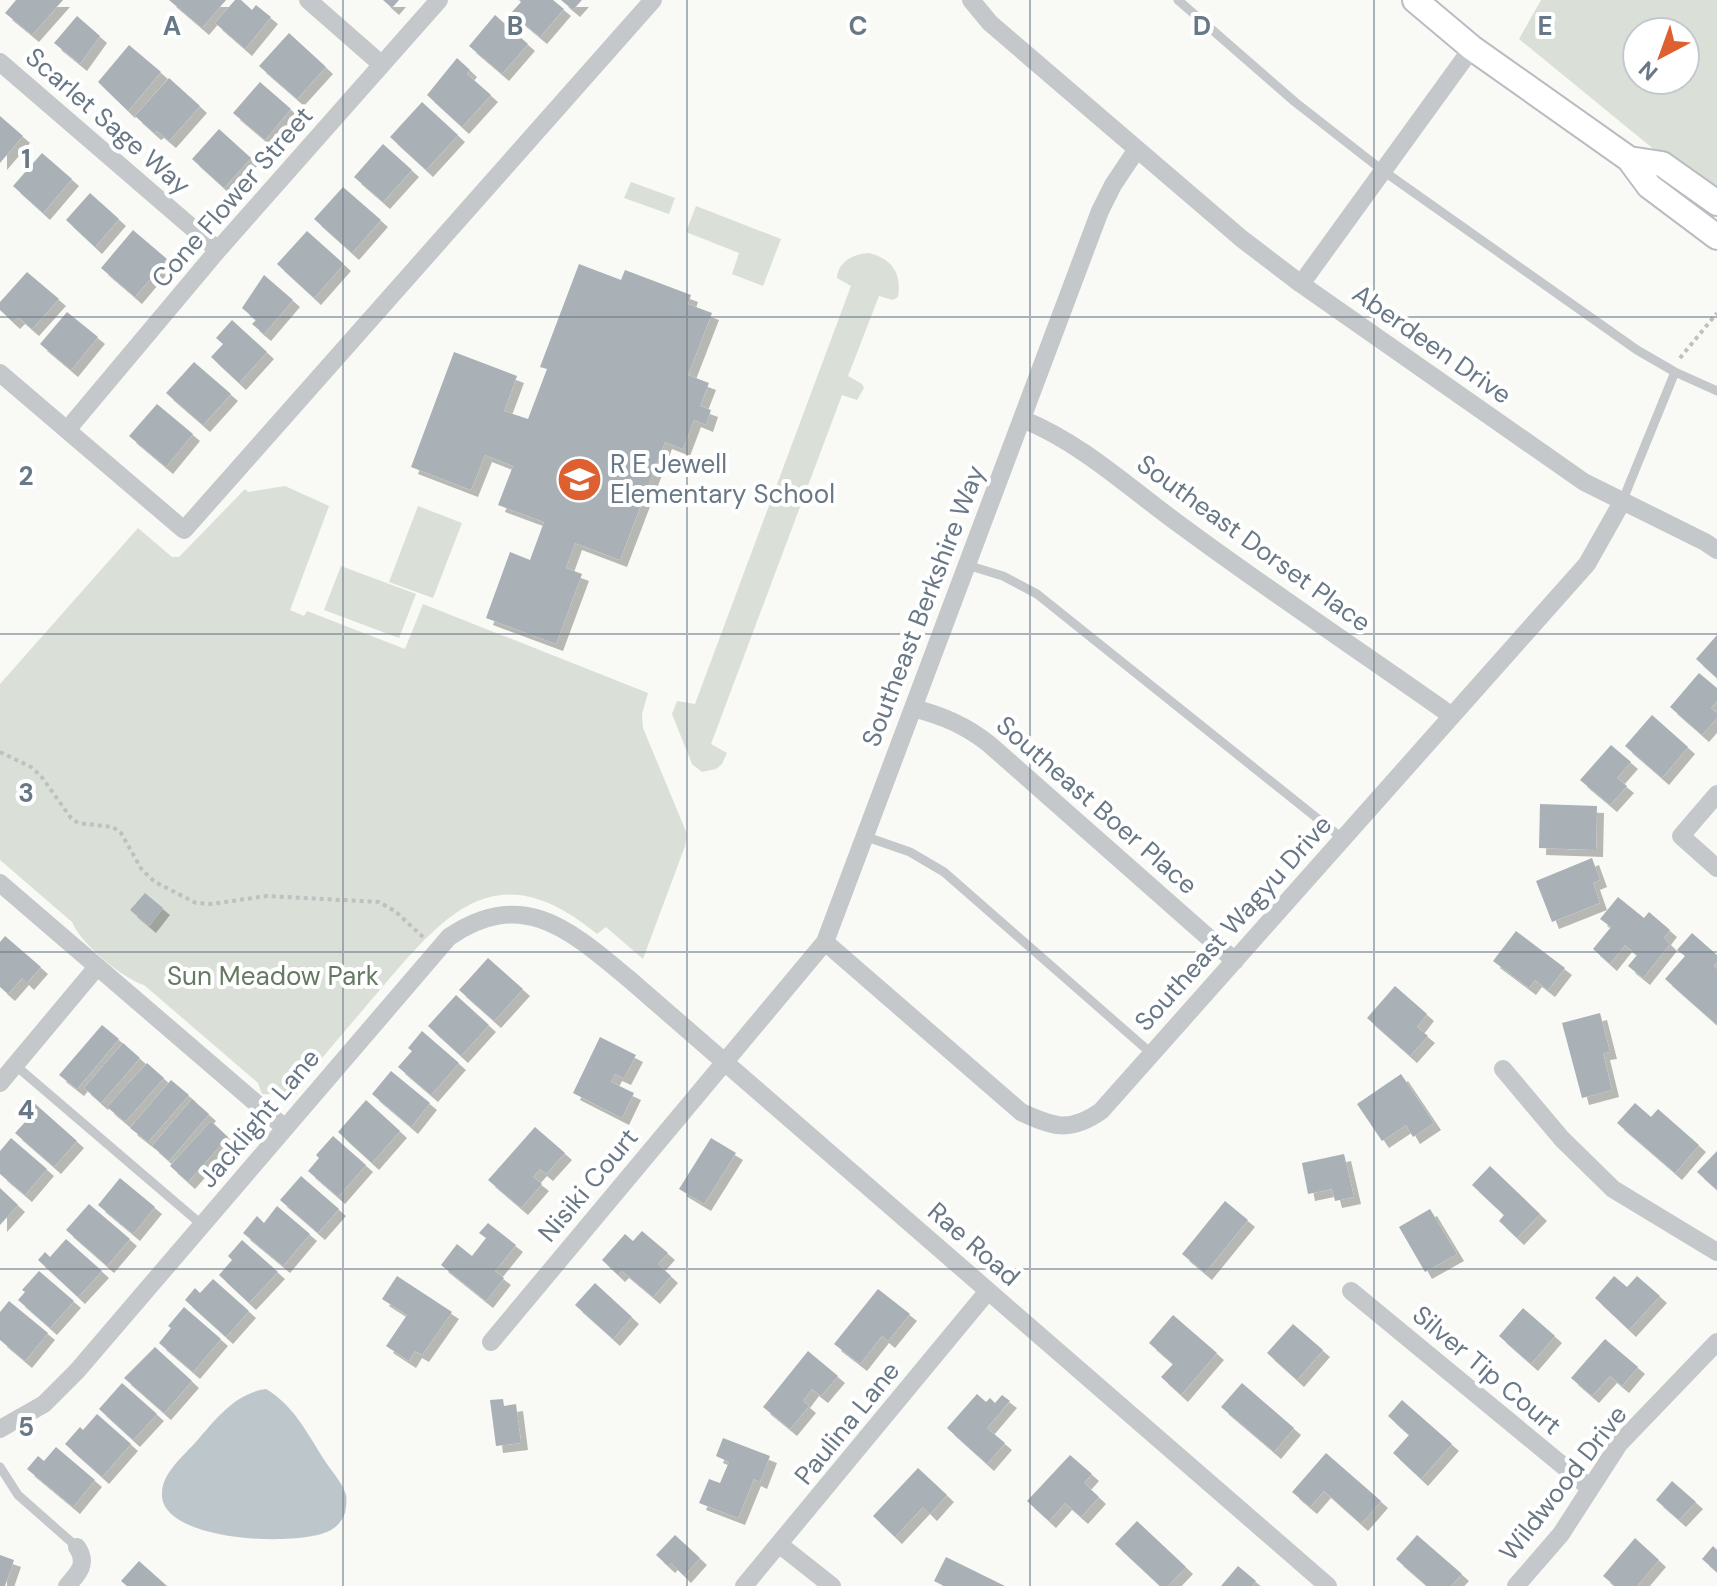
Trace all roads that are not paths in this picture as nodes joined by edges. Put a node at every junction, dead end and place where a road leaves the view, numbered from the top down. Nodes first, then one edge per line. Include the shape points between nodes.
1 (308, 0) edge
2 (439, 0) edge
3 (653, 0) edge
4 (971, 0) edge
5 (1178, 0) edge
6 (1415, 0) edge
7 (1472, 48) junction
8 (0, 62) edge
9 (381, 64) junction
10 (1137, 149) junction
11 (1629, 159) junction
12 (1382, 170) junction
13 (1717, 203) edge
14 (1717, 237) edge
15 (218, 250) junction
16 (1301, 284) junction
17 (1675, 372) junction
18 (0, 373) edge
19 (1717, 391) edge
20 (1022, 419) junction
21 (67, 430) junction
22 (1622, 502) junction
23 (1717, 550) edge
24 (967, 565) junction
25 (913, 708) junction
26 (1452, 716) junction
27 (1717, 794) edge
28 (864, 836) junction
29 (1343, 839) junction
30 (1717, 868) edge
31 (0, 883) edge
32 (584, 942) joint
33 (825, 942) junction
34 (1235, 961) junction
35 (97, 967) junction
36 (1152, 1054) junction
37 (725, 1062) junction
38 (15, 1065) junction
39 (1503, 1069) dead end
40 (0, 1083) edge
41 (285, 1128) junction
42 (202, 1225) junction
43 (1717, 1252) edge
44 (988, 1291) junction
45 (1351, 1291) dead end
46 (491, 1342) dead end
47 (1717, 1342) edge
48 (0, 1429) edge
49 (0, 1467) edge
50 (1590, 1488) junction
51 (780, 1545) junction
52 (77, 1547) joint
53 (67, 1586) edge
54 (744, 1586) edge
55 (832, 1586) edge
56 (1328, 1586) edge
57 (1516, 1586) edge

1 - 9 street
2 - 9 street, Cone Flower Street
3 - 21 street via 184,530
4 - 10 street, Aberdeen Drive via 990,23
5 - 12 lane
6 - 7 main road
7 - 11 main road
7 - 12 street
8 - 15 street, Scarlet Sage Way
9 - 15 street, Cone Flower Street
10 - 16 street, Aberdeen Drive
10 - 20 street, Southeast Berkshire Way via 1100,211
11 - 13 main road via 1662,164
11 - 14 main road via 1649,186
12 - 16 street
12 - 17 lane
15 - 21 street, Cone Flower Street
16 - 22 street, Aberdeen Drive via 1584,482
17 - 19 lane
17 - 22 lane
18 - 21 street
20 - 24 street, Southeast Berkshire Way
20 - 26 street, Southeast Dorset Place via 1090,454 1184,528
22 - 23 street, Aberdeen Drive
22 - 26 street, Southeast Wagyu Drive via 1587,564
24 - 25 street, Southeast Berkshire Way
24 - 29 lane via 1037,594
25 - 28 street, Southeast Berkshire Way
25 - 34 street, Southeast Boer Place via 966,726 989,744
26 - 29 street, Southeast Wagyu Drive
27 - 30 street via 1681,836
28 - 33 street, Southeast Berkshire Way
28 - 36 lane via 910,852 944,872
29 - 34 street, Southeast Wagyu Drive
31 - 35 street
32 - 37 street, Rae Road
32 - 41 street, Jacklight Lane via 544,919 518,914 469,923 437,950
33 - 36 street, Southeast Wagyu Drive via 1021,1112 1042,1122 1085,1123
33 - 37 street, Southeast Berkshire Way
34 - 36 street, Southeast Wagyu Drive
35 - 38 street
35 - 41 street
37 - 44 street, Rae Road
37 - 46 street, Nisiki Court
38 - 40 street
38 - 42 lane
39 - 43 street via 1613,1189
41 - 42 street, Jacklight Lane
42 - 48 street, Jacklight Lane via 77,1371 44,1404
44 - 51 street, Paulina Lane
44 - 56 street, Rae Road
45 - 50 street, Silver Tip Court
47 - 50 street, Wildwood Drive via 1619,1444
49 - 52 lane via 18,1495
50 - 57 street, Wildwood Drive via 1561,1534
51 - 54 street, Paulina Lane
51 - 55 street
52 - 53 street via 83,1555 82,1569

